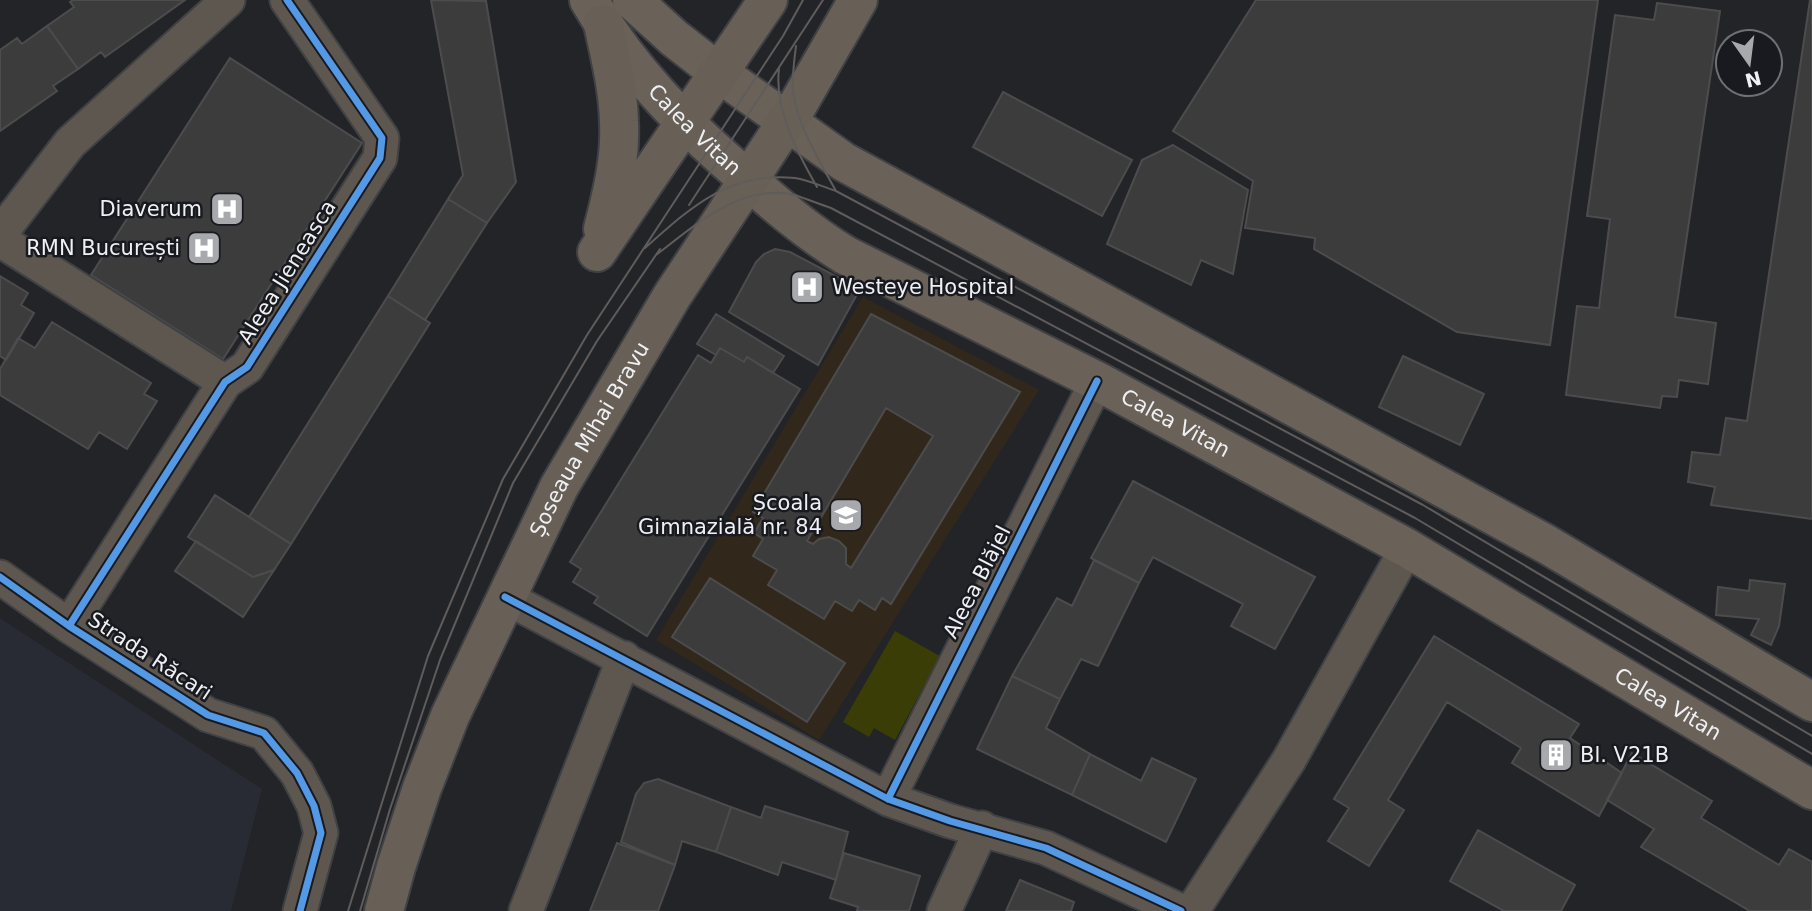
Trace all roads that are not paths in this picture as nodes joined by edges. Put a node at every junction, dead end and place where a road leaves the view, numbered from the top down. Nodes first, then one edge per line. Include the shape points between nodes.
1 (228, 0) edge
2 (287, 0) edge
3 (632, 0) edge
4 (768, 0) edge
5 (858, 0) edge
6 (596, 12) edge
7 (719, 73) junction
8 (786, 122) junction
9 (685, 124) junction
10 (748, 180) junction
11 (0, 234) edge
12 (0, 240) edge
13 (225, 382) junction
14 (1097, 382) junction
15 (1407, 548) junction
16 (0, 577) edge
17 (505, 597) junction
18 (69, 626) junction
19 (624, 658) junction
20 (1812, 702) edge
21 (1812, 789) edge
22 (888, 799) junction
23 (982, 828) junction
24 (300, 911) edge
25 (384, 911) edge
26 (526, 911) edge
27 (944, 911) edge
28 (1181, 911) edge
29 (1192, 911) edge

1 - 11 street via 70,143
2 - 13 street, Aleea Jieneasca via 382,138 382,151 247,367
3 - 7 main road
4 - 7 main road
5 - 8 main road, Șoseaua Mihai Bravu
6 - 9 main road, Calea Vitan via 639,73
6 - 9 main road via 611,60 620,122 618,159 597,252
7 - 8 main road
7 - 9 main road
8 - 10 main road, Șoseaua Mihai Bravu
8 - 20 main road via 870,177 1546,544
9 - 10 main road, Calea Vitan
10 - 14 main road, Calea Vitan via 790,218 845,255
10 - 17 main road, Șoseaua Mihai Bravu via 672,296 559,487
12 - 13 street
13 - 18 street, Aleea Jieneasca
14 - 15 main road, Calea Vitan
14 - 22 street, Aleea Blăjel
15 - 21 main road, Calea Vitan
15 - 29 street via 1289,760
16 - 18 street, Strada Răcari
17 - 19 street
17 - 25 main road, Șoseaua Mihai Bravu via 422,788
18 - 24 street, Strada Răcari via 208,715 264,733 297,773 314,806 321,833
19 - 22 street
19 - 26 street
22 - 23 street
23 - 27 street
23 - 28 street via 1046,848

